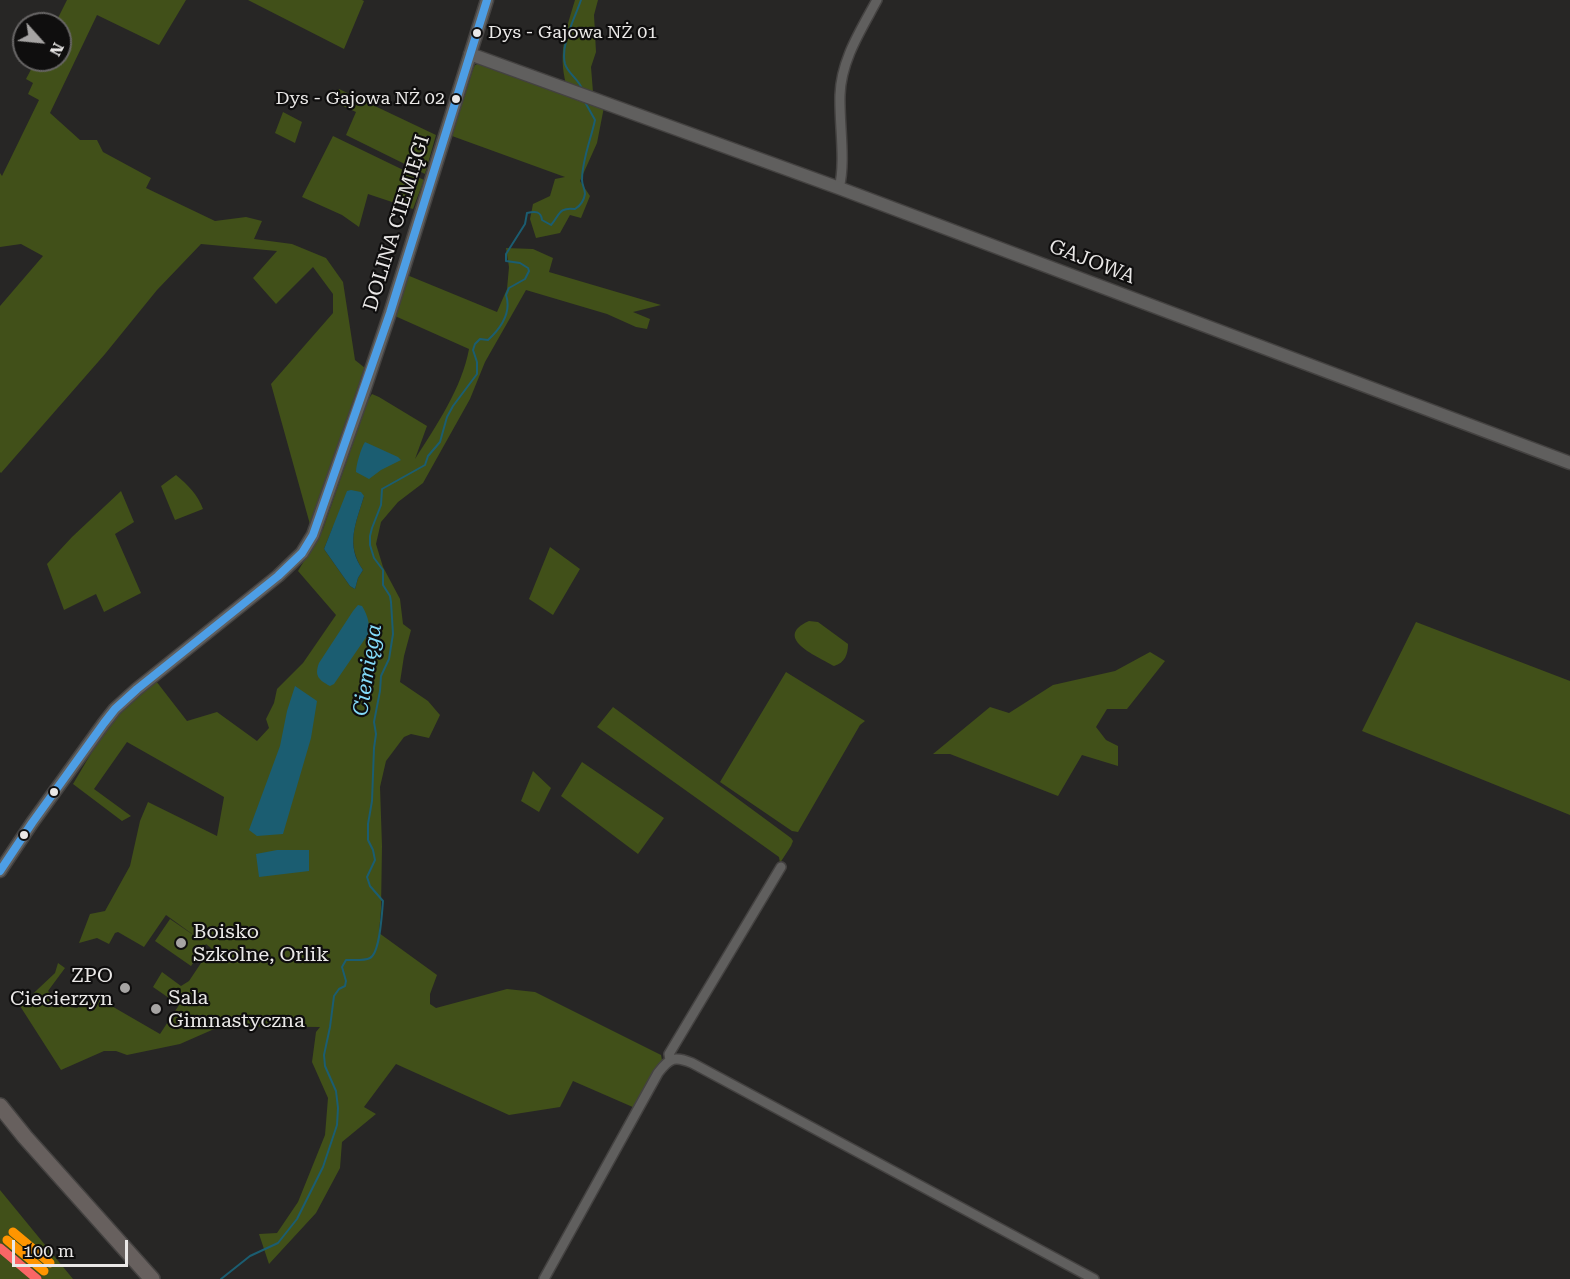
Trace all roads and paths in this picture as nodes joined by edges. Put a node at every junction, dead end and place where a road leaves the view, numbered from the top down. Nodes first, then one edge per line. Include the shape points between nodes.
1 (487, 0) edge
2 (877, 0) edge
3 (470, 54) junction
4 (838, 188) junction
5 (1570, 463) edge
6 (781, 867) dead end
7 (0, 871) edge
8 (670, 1060) junction
9 (0, 1106) edge
10 (152, 1279) edge
11 (544, 1279) edge
12 (1094, 1279) edge

1 - 3 street, DOLINA CIEMIĘGI
2 - 4 street via 843,72 842,174
3 - 4 street, GAJOWA
3 - 7 street, DOLINA CIEMIĘGI via 365,388 310,541 278,576 115,709
4 - 5 street, GAJOWA
6 - 8 street via 669,1054
8 - 11 street via 658,1073
8 - 12 street via 692,1064
9 - 10 highway

